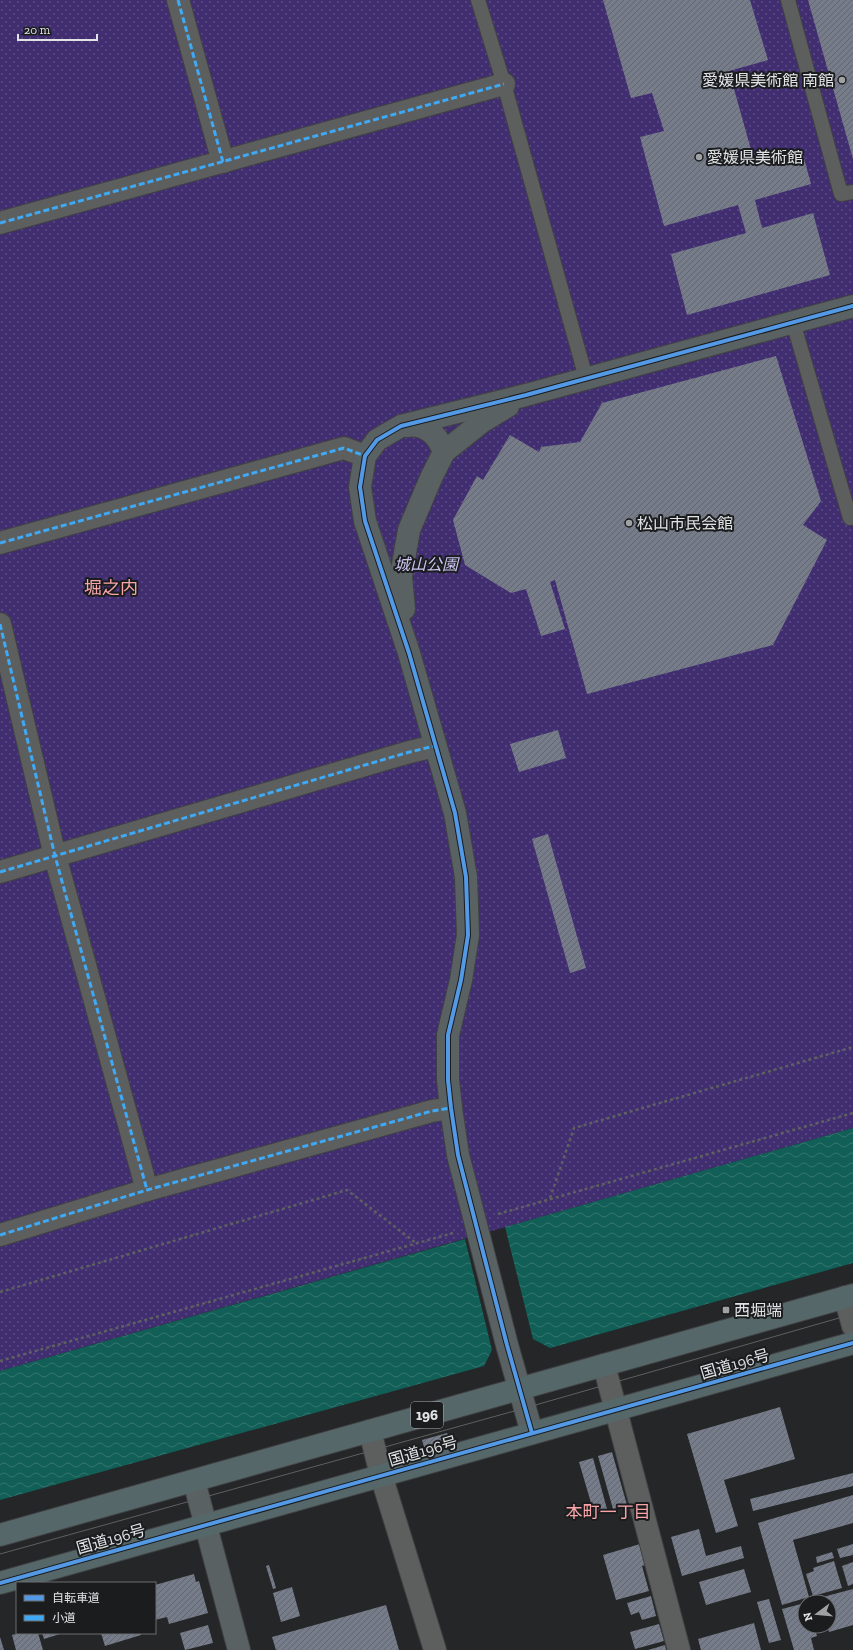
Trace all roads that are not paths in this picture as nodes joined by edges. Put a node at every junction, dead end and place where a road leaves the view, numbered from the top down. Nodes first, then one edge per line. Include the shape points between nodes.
1 (178, 0) edge
2 (478, 0) edge
3 (788, 0) edge
4 (504, 84) junction
5 (223, 162) junction
6 (853, 192) edge
7 (0, 223) edge
8 (853, 306) edge
9 (793, 322) junction
10 (586, 378) junction
11 (526, 395) junction
12 (401, 426) junction
13 (444, 452) junction
14 (365, 456) junction
15 (852, 520) edge
16 (0, 543) edge
17 (0, 624) edge
18 (409, 653) junction
19 (434, 746) junction
20 (55, 856) junction
21 (0, 872) edge
22 (451, 1108) junction
23 (147, 1190) junction
24 (0, 1236) edge
25 (849, 1296) edge
26 (853, 1326) edge
27 (853, 1344) edge
28 (604, 1365) junction
29 (520, 1390) junction
30 (616, 1409) junction
31 (370, 1430) junction
32 (532, 1433) junction
33 (381, 1475) junction
34 (194, 1481) junction
35 (206, 1525) junction
36 (0, 1535) edge
37 (0, 1583) edge
38 (239, 1650) edge
39 (435, 1650) edge
40 (680, 1650) edge

1 - 5 street
2 - 4 lane
3 - 6 lane via 841,194
4 - 5 street
4 - 10 lane
5 - 7 street
8 - 9 street
9 - 10 street
9 - 15 lane
10 - 11 street
11 - 12 street
11 - 13 street via 483,421
12 - 13 street via 423,427 433,433
12 - 14 street via 377,440
13 - 18 street via 410,530 401,576
14 - 16 street via 344,448
14 - 18 street via 360,488 365,520
17 - 20 street
18 - 19 street
19 - 20 street via 406,752
19 - 22 street via 455,813 466,877 468,935 448,1035
20 - 21 street
20 - 23 street
22 - 23 street via 432,1111
22 - 29 street via 458,1155
23 - 24 street
25 - 26 street
25 - 28 highway, 196
27 - 30 highway, 国道196号
28 - 29 highway, 196
28 - 30 street
29 - 31 highway, 196
29 - 32 street
30 - 32 highway, 国道196号
30 - 40 street
31 - 33 street
31 - 34 highway, 196
32 - 33 highway, 国道196号
33 - 35 highway, 国道196号
33 - 39 street
34 - 35 street
34 - 36 highway, 196
35 - 37 highway, 国道196号
35 - 38 street

